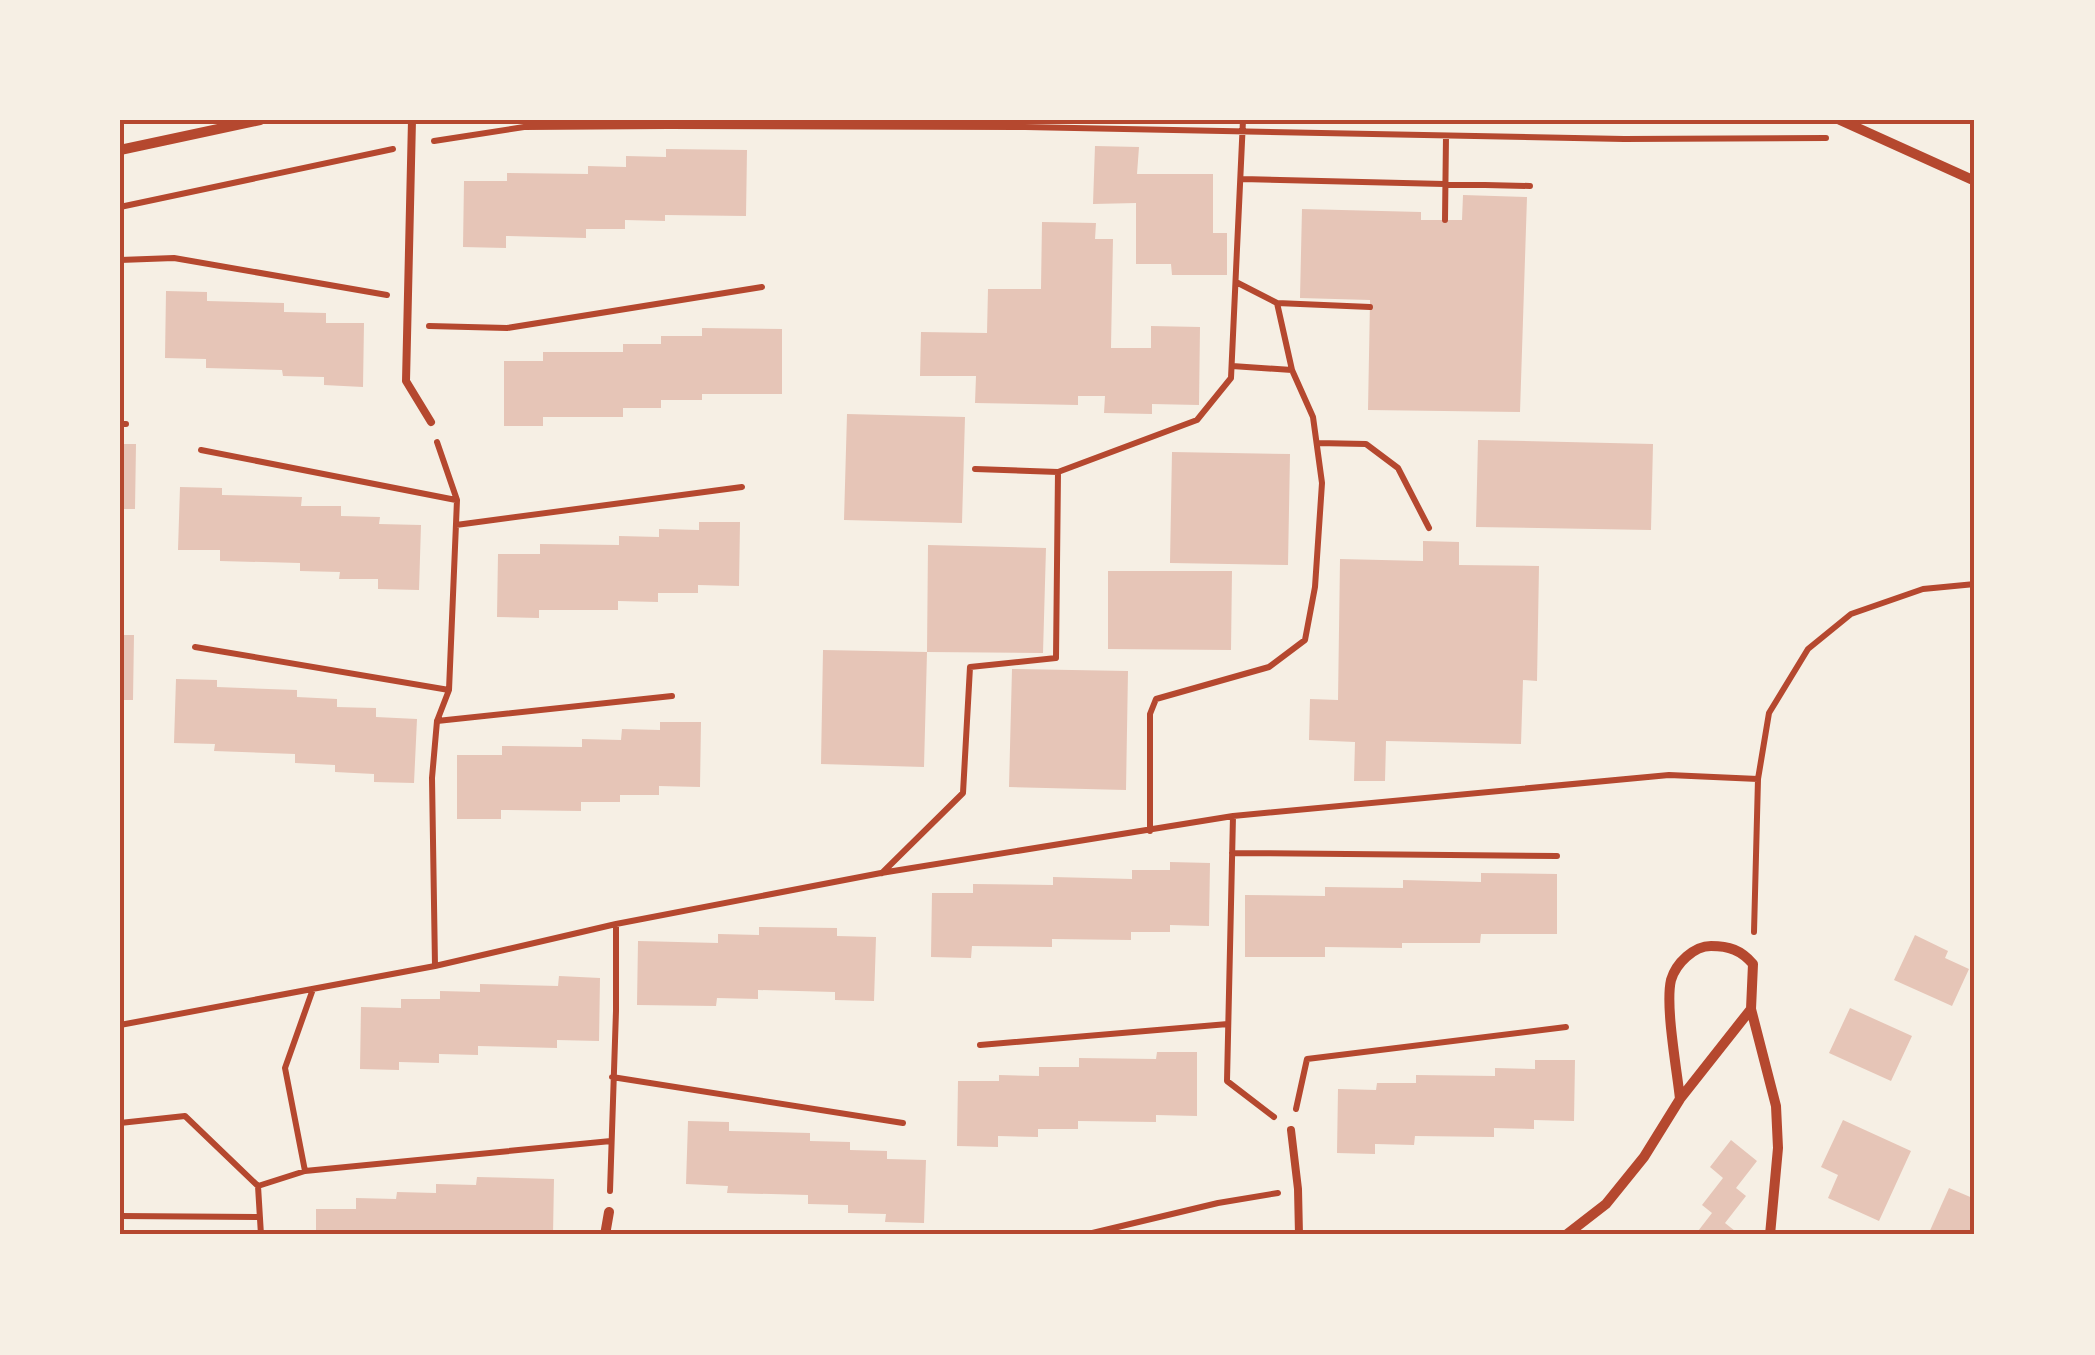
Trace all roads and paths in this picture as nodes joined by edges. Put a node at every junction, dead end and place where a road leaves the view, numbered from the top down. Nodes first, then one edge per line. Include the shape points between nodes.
1 (260, 120) edge
2 (412, 120) edge
3 (1243, 120) edge
4 (1840, 120) edge
5 (1025, 123) edge
6 (1242, 132) junction
7 (1446, 136) junction
8 (1883, 138) junction
9 (412, 145) junction
10 (120, 150) edge
11 (1242, 179) junction
12 (1975, 181) edge
13 (1446, 184) junction
14 (1530, 186) dead end
15 (120, 207) edge
16 (1446, 220) dead end
17 (120, 260) edge
18 (1236, 282) junction
19 (762, 288) dead end
20 (408, 298) junction
21 (1277, 304) junction
22 (1370, 307) dead end
23 (407, 325) junction
24 (1232, 366) junction
25 (1292, 370) junction
26 (431, 422) joint
27 (1317, 443) junction
28 (201, 450) dead end
29 (975, 469) dead end
30 (1058, 472) junction
31 (742, 487) dead end
32 (457, 500) junction
33 (456, 525) junction
34 (1429, 528) dead end
35 (1975, 584) edge
36 (195, 647) dead end
37 (449, 690) junction
38 (672, 696) dead end
39 (437, 720) junction
40 (1758, 779) junction
41 (1233, 816) junction
42 (1150, 831) junction
43 (1232, 853) junction
44 (1558, 856) dead end
45 (881, 874) junction
46 (616, 924) junction
47 (1753, 964) junction
48 (435, 966) junction
49 (313, 988) junction
50 (1751, 1009) junction
51 (1228, 1024) junction
52 (120, 1025) edge
53 (1566, 1027) dead end
54 (980, 1045) dead end
55 (612, 1077) junction
56 (1680, 1099) junction
57 (903, 1123) dead end
58 (120, 1124) edge
59 (1291, 1130) junction
60 (611, 1141) junction
61 (305, 1171) junction
62 (258, 1186) junction
63 (1298, 1190) junction
64 (610, 1212) joint
65 (120, 1216) edge
66 (260, 1217) junction
67 (260, 1235) edge
68 (605, 1235) edge
69 (1084, 1235) edge
70 (1299, 1235) edge
71 (1566, 1235) edge
72 (1770, 1235) edge

1 - 10 street
2 - 9 lane
3 - 6 path
4 - 8 street
5 - 6 path
5 - 9 path via 524,127
6 - 7 path
6 - 11 path
7 - 8 path
7 - 13 path
8 - 12 street
9 - 15 path
9 - 20 lane
11 - 13 path
11 - 18 path
13 - 14 path
13 - 16 path
17 - 20 path via 174,258
18 - 21 path
18 - 24 path
19 - 23 path via 507,328
20 - 23 lane
21 - 22 path
21 - 25 path
23 - 26 lane via 406,381
24 - 25 path
24 - 30 path via 1232,378 1198,420
25 - 27 path via 1314,417
26 - 32 path
27 - 34 path via 1366,444 1398,468
27 - 42 path via 1321,500 1305,640 1269,668 1156,700 1150,714
28 - 32 path
29 - 30 path
30 - 45 path via 1056,658 970,667 963,793
31 - 33 path
32 - 33 path
33 - 37 path
35 - 40 path via 1923,589 1850,614 1808,649 1770,713
36 - 37 path
37 - 39 path
38 - 39 path
39 - 48 path
40 - 41 path via 1668,775
40 - 47 path
41 - 42 path
41 - 43 path
42 - 45 path
43 - 44 path
43 - 51 path
45 - 46 path
46 - 48 path
46 - 55 path
47 - 50 street
47 - 56 street via 1736,949 1707,946 1691,952 1672,974
48 - 49 path
49 - 52 path
49 - 61 path via 285,1068
50 - 56 street
50 - 72 street via 1776,1106
51 - 54 path
51 - 59 path via 1227,1081
53 - 59 path via 1307,1059
55 - 57 path
55 - 60 path
56 - 71 street via 1606,1204
58 - 62 path via 184,1116
59 - 63 lane
60 - 61 path
60 - 64 path
61 - 62 path
62 - 66 path
63 - 69 path
63 - 70 lane
64 - 68 street
65 - 66 path
66 - 67 path

